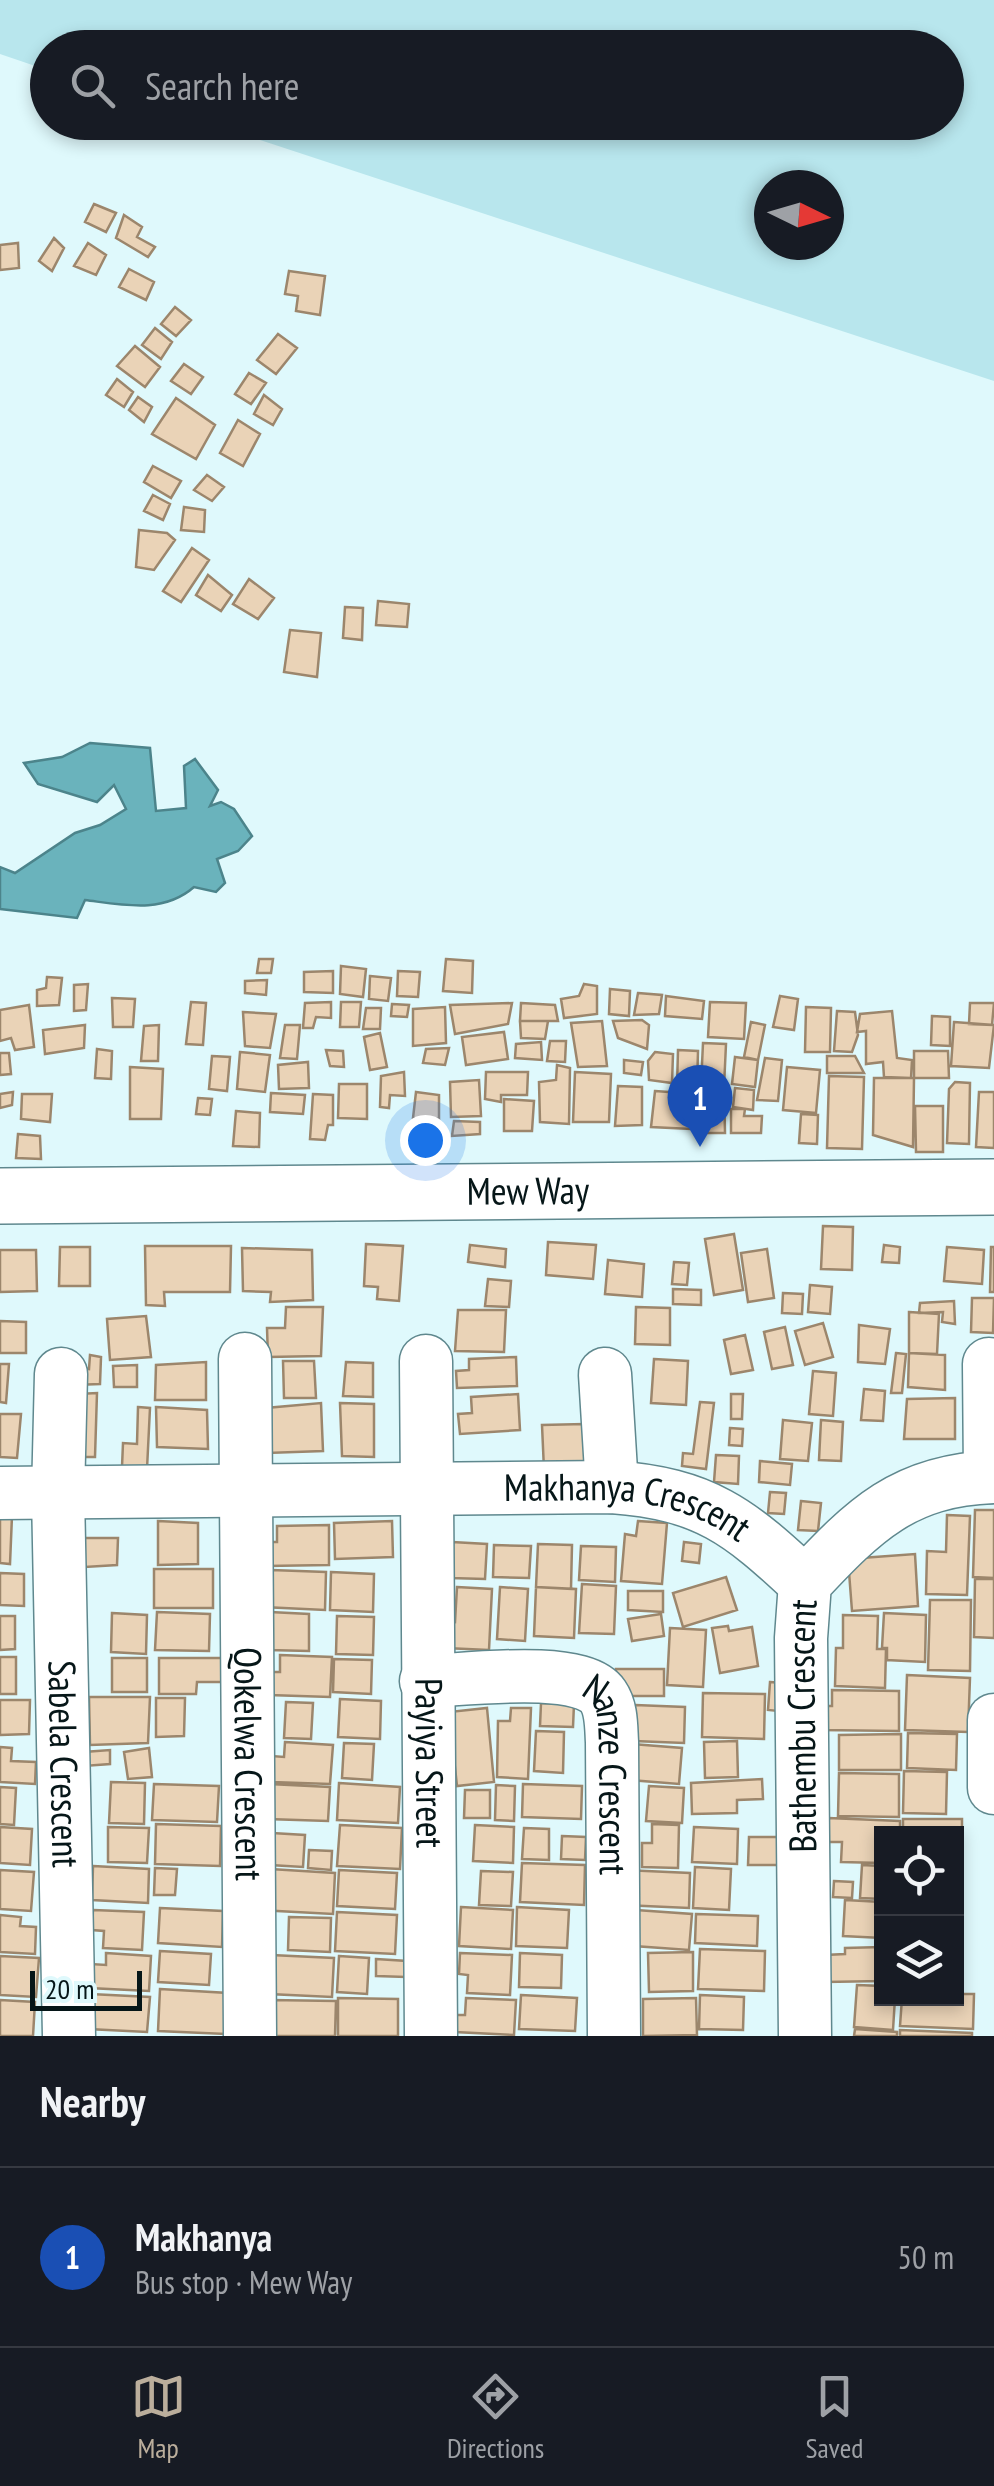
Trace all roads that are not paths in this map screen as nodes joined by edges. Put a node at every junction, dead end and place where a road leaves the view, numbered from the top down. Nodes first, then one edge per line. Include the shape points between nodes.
1 (994, 1187) edge
2 (0, 1196) edge
3 (245, 1359) dead end
4 (426, 1361) dead end
5 (989, 1364) dead end
6 (61, 1374) dead end
7 (605, 1374) dead end
8 (992, 1477) edge
9 (612, 1487) junction
10 (426, 1489) junction
11 (246, 1491) junction
12 (0, 1493) edge
13 (58, 1494) junction
14 (805, 1583) junction
15 (426, 1681) junction
16 (994, 1720) edge
17 (994, 1788) edge
18 (69, 2036) edge
19 (250, 2036) edge
20 (431, 2036) edge
21 (614, 2036) edge
22 (804, 2036) edge

1 - 2 main road, Mew Way
3 - 11 street
4 - 10 street
5 - 8 street
6 - 13 street
7 - 9 street
8 - 14 street, Bathembu Crescent via 914,1490 874,1514
9 - 10 street, Makhanya Crescent
9 - 14 street, Makhanya Crescent via 664,1491 711,1508 746,1529
10 - 11 street, Makhanya Crescent
10 - 15 street, Payiya Street
11 - 13 street, Makhanya Crescent
11 - 19 street, Qokelwa Crescent
12 - 13 street, Makhanya Crescent
13 - 18 street, Sabela Crescent
14 - 22 street, Bathembu Crescent
15 - 20 street, Payiya Street
15 - 21 street, Nanze Crescent via 554,1677 580,1680 602,1694 612,1742
16 - 17 street

